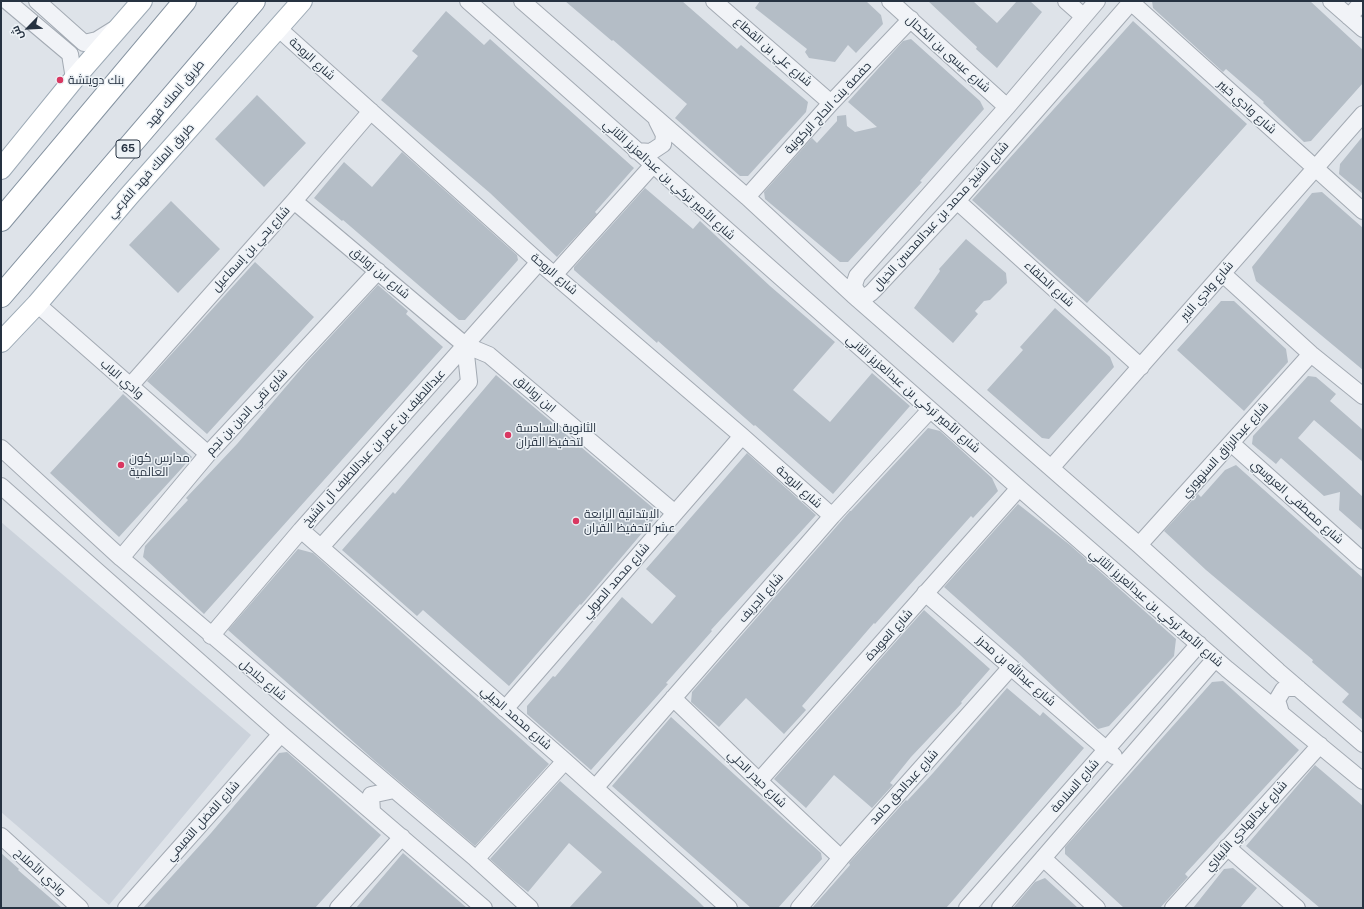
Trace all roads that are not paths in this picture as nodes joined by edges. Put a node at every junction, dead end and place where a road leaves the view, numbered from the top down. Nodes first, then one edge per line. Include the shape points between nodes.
1 (7, 1) edge
2 (37, 1) edge
3 (142, 1) edge
4 (185, 1) edge
5 (254, 1) edge
6 (302, 1) edge
7 (468, 1) edge
8 (522, 1) edge
9 (714, 1) edge
10 (890, 1) edge
11 (1066, 1) edge
12 (1096, 1) edge
13 (1331, 1) edge
14 (1363, 1) edge
15 (1131, 2) edge
16 (1083, 16) junction
17 (1349, 17) junction
18 (911, 19) junction
19 (121, 25) junction
20 (279, 29) junction
21 (1363, 29) edge
22 (74, 79) junction
23 (831, 103) junction
24 (1007, 107) junction
25 (370, 111) junction
26 (1363, 114) edge
27 (657, 120) junction
28 (690, 149) junction
29 (636, 151) junction
30 (652, 166) junction
31 (1, 169) edge
32 (1315, 169) junction
33 (668, 179) junction
34 (747, 197) junction
35 (294, 201) junction
36 (956, 201) junction
37 (1363, 211) edge
38 (2, 219) edge
39 (33, 260) junction
40 (539, 262) junction
41 (378, 271) junction
42 (555, 274) junction
43 (1222, 274) junction
44 (1, 296) edge
45 (1, 302) edge
46 (37, 304) junction
47 (1, 342) edge
48 (465, 345) junction
49 (1311, 354) junction
50 (1141, 367) junction
51 (130, 386) junction
52 (1363, 396) edge
53 (930, 410) junction
54 (742, 436) junction
55 (1231, 443) junction
56 (1, 448) edge
57 (208, 454) junction
58 (1051, 468) junction
59 (1, 486) edge
60 (1019, 488) junction
61 (675, 513) junction
62 (832, 516) junction
63 (301, 530) junction
64 (1139, 545) junction
65 (321, 547) junction
66 (121, 558) junction
67 (1363, 561) edge
68 (926, 593) junction
69 (211, 636) junction
70 (1199, 644) junction
71 (1215, 658) junction
72 (1182, 662) junction
73 (1011, 667) junction
74 (1201, 674) junction
75 (1298, 688) junction
76 (673, 698) junction
77 (505, 709) junction
78 (1281, 713) junction
79 (280, 734) junction
80 (1320, 744) junction
81 (1363, 744) edge
82 (1107, 749) junction
83 (566, 761) junction
84 (1123, 765) junction
85 (372, 772) junction
86 (759, 781) junction
87 (1363, 781) edge
88 (595, 788) junction
89 (394, 790) junction
90 (348, 792) junction
91 (372, 812) junction
92 (1, 836) edge
93 (402, 837) junction
94 (1227, 847) junction
95 (841, 858) junction
96 (1043, 858) junction
97 (476, 859) junction
98 (80, 908) edge
99 (126, 908) edge
100 (338, 908) edge
101 (484, 908) edge
102 (530, 908) edge
103 (729, 908) edge
104 (799, 908) edge
105 (967, 908) edge
106 (1000, 908) edge
107 (1098, 908) edge
108 (1173, 908) edge
109 (1297, 908) edge

1 - 22 street via 70,54
2 - 19 street via 84,43 97,40
3 - 19 main road
4 - 38 highway
5 - 39 highway, طريق الملك فهد / 65
6 - 20 main road, طريق الملك فهد الفرعي
7 - 29 street, شارع الأمير تركي بن عبدالعزيز الثاني
8 - 27 street
9 - 23 street, شارع علي بن القطاع
10 - 18 street, شارع عيسى بن الكحال
11 - 16 street
12 - 16 street, شارع الشيخ محمد بن عبدالمحسن الخيال
13 - 17 street
14 - 17 street
15 - 32 street, شارع وادي خيبر
15 - 36 street, شارع الشيخ محمد بن عبدالمحسن الخيال
16 - 24 street, شارع الشيخ محمد بن عبدالمحسن الخيال
17 - 21 street
18 - 23 street, حفصة بنت الحاج الركونية
18 - 24 street, شارع عيسى بن الكحال
19 - 22 main road
20 - 25 street, شارع الروحة
20 - 46 main road, طريق الملك فهد الفرعي via 129,196
22 - 31 main road
23 - 34 street, حفصة بنت الحاج الركونية
24 - 36 street, شارع الشيخ محمد بن عبدالمحسن الخيال via 857,276 854,285 859,295 869,296
25 - 35 street, شارع يحي بن إسماعيل
25 - 40 street, شارع الروحة
26 - 32 street, شارع وادي النير
27 - 28 street
27 - 29 street via 664,135 663,144 651,152
28 - 33 street via 675,147 667,151 664,166
28 - 34 street
29 - 30 street, شارع الأمير تركي بن عبدالعزيز الثاني
30 - 33 street, شارع الأمير تركي بن عبدالعزيز الثاني
30 - 42 street
32 - 37 street, شارع وادي خيبر
32 - 43 street, شارع وادي النير
33 - 53 street, شارع الأمير تركي بن عبدالعزيز الثاني
34 - 58 street via 853,295
35 - 41 street, شارع ابن زولاق
35 - 51 street, شارع يحي بن إسماعيل
36 - 50 street, شارع الحلقاء
39 - 44 highway, طريق الملك فهد / 65
39 - 45 highway
40 - 42 street, شارع الروحة
40 - 48 street, عبداللطيف بن عمر بن عبداللطيف آل الشيخ
41 - 48 street, شارع ابن زولاق
41 - 57 street, شارع تقي الدين بن نجم
42 - 54 street, شارع الروحة
43 - 49 street
43 - 50 street, شارع وادي النير
46 - 47 main road, طريق الملك فهد الفرعي
46 - 51 street, وادي الباب
48 - 61 street, ابن زولالق via 489,355
48 - 63 street, عبداللطيف بن عمر بن عبداللطيف آل الشيخ
48 - 65 street via 469,382
49 - 52 street
49 - 55 street, شارع عبدالرزاق السنهوري
50 - 58 street, شارع وادي النير
51 - 57 street, وادي الباب
53 - 60 street, شارع الأمير تركي بن عبدالعزيز الثاني
53 - 62 street, شارع الجريف
54 - 61 street, شارع محمد الصولي
54 - 62 street, شارع الروحة
55 - 64 street, شارع عبدالرزاق السنهوري
55 - 67 street, شارع مصطفى العروسي
56 - 66 street, شارع جلاجل
57 - 66 street, شارع تقي الدين بن نجم
58 - 64 street
59 - 79 street
60 - 68 street, شارع العويدة
60 - 70 street, شارع الأمير تركي بن عبدالعزيز الثاني
61 - 77 street, شارع محمد الصولي
62 - 76 street, شارع الجريف
63 - 65 street, شارع محمد الجيلي
63 - 69 street, عبداللطيف بن عمر بن عبداللطيف آل الشيخ
64 - 75 street
65 - 77 street, شارع محمد الجيلي
66 - 69 street, شارع جلاجل
68 - 73 street, شارع عبدالله بن محرز
68 - 86 street, شارع العويدة
69 - 85 street, شارع جلاجل
70 - 71 street, شارع الأمير تركي بن عبدالعزيز الثاني
70 - 72 street, شارع السلامة
71 - 74 street
71 - 78 street, شارع الأمير تركي بن عبدالعزيز الثاني
72 - 74 street via 1198,661
72 - 82 street, شارع السلامة
73 - 82 street, شارع عبدالله بن محرز
73 - 95 street, شارع عبدالحق حامد
74 - 84 street
75 - 78 street via 1288,688 1280,694 1277,700
75 - 81 street
76 - 86 street, شارع حيدر الحلي
76 - 88 street, شارع الجريف
77 - 83 street, شارع محمد الجيلي
78 - 80 street, شارع الأمير تركي بن عبدالعزيز الثاني
79 - 90 street
79 - 99 street, شارع الفضل التميمي
80 - 87 street, شارع الأمير تركي بن عبدالعزيز الثاني
80 - 94 street, شارع عبدالهادي الأبياري
82 - 84 street, شارع عبدالله بن محرز
82 - 105 street, شارع السلامة
83 - 88 street, شارع محمد الجيلي
83 - 97 street
84 - 96 street
85 - 89 street, شارع جلاجل
85 - 90 street via 366,790
86 - 95 street, شارع حيدر الحلي
88 - 103 street, شارع محمد الجيلي
89 - 91 street via 371,795
89 - 97 street, شارع جلاجل
90 - 91 street
91 - 93 street
92 - 98 street, وادي الأملاح
93 - 100 street
93 - 101 street
94 - 108 street, شارع عبدالهادي الأبياري
94 - 109 street
95 - 104 street, شارع عبدالحق حامد
96 - 106 street
96 - 107 street
97 - 102 street, شارع جلاجل

